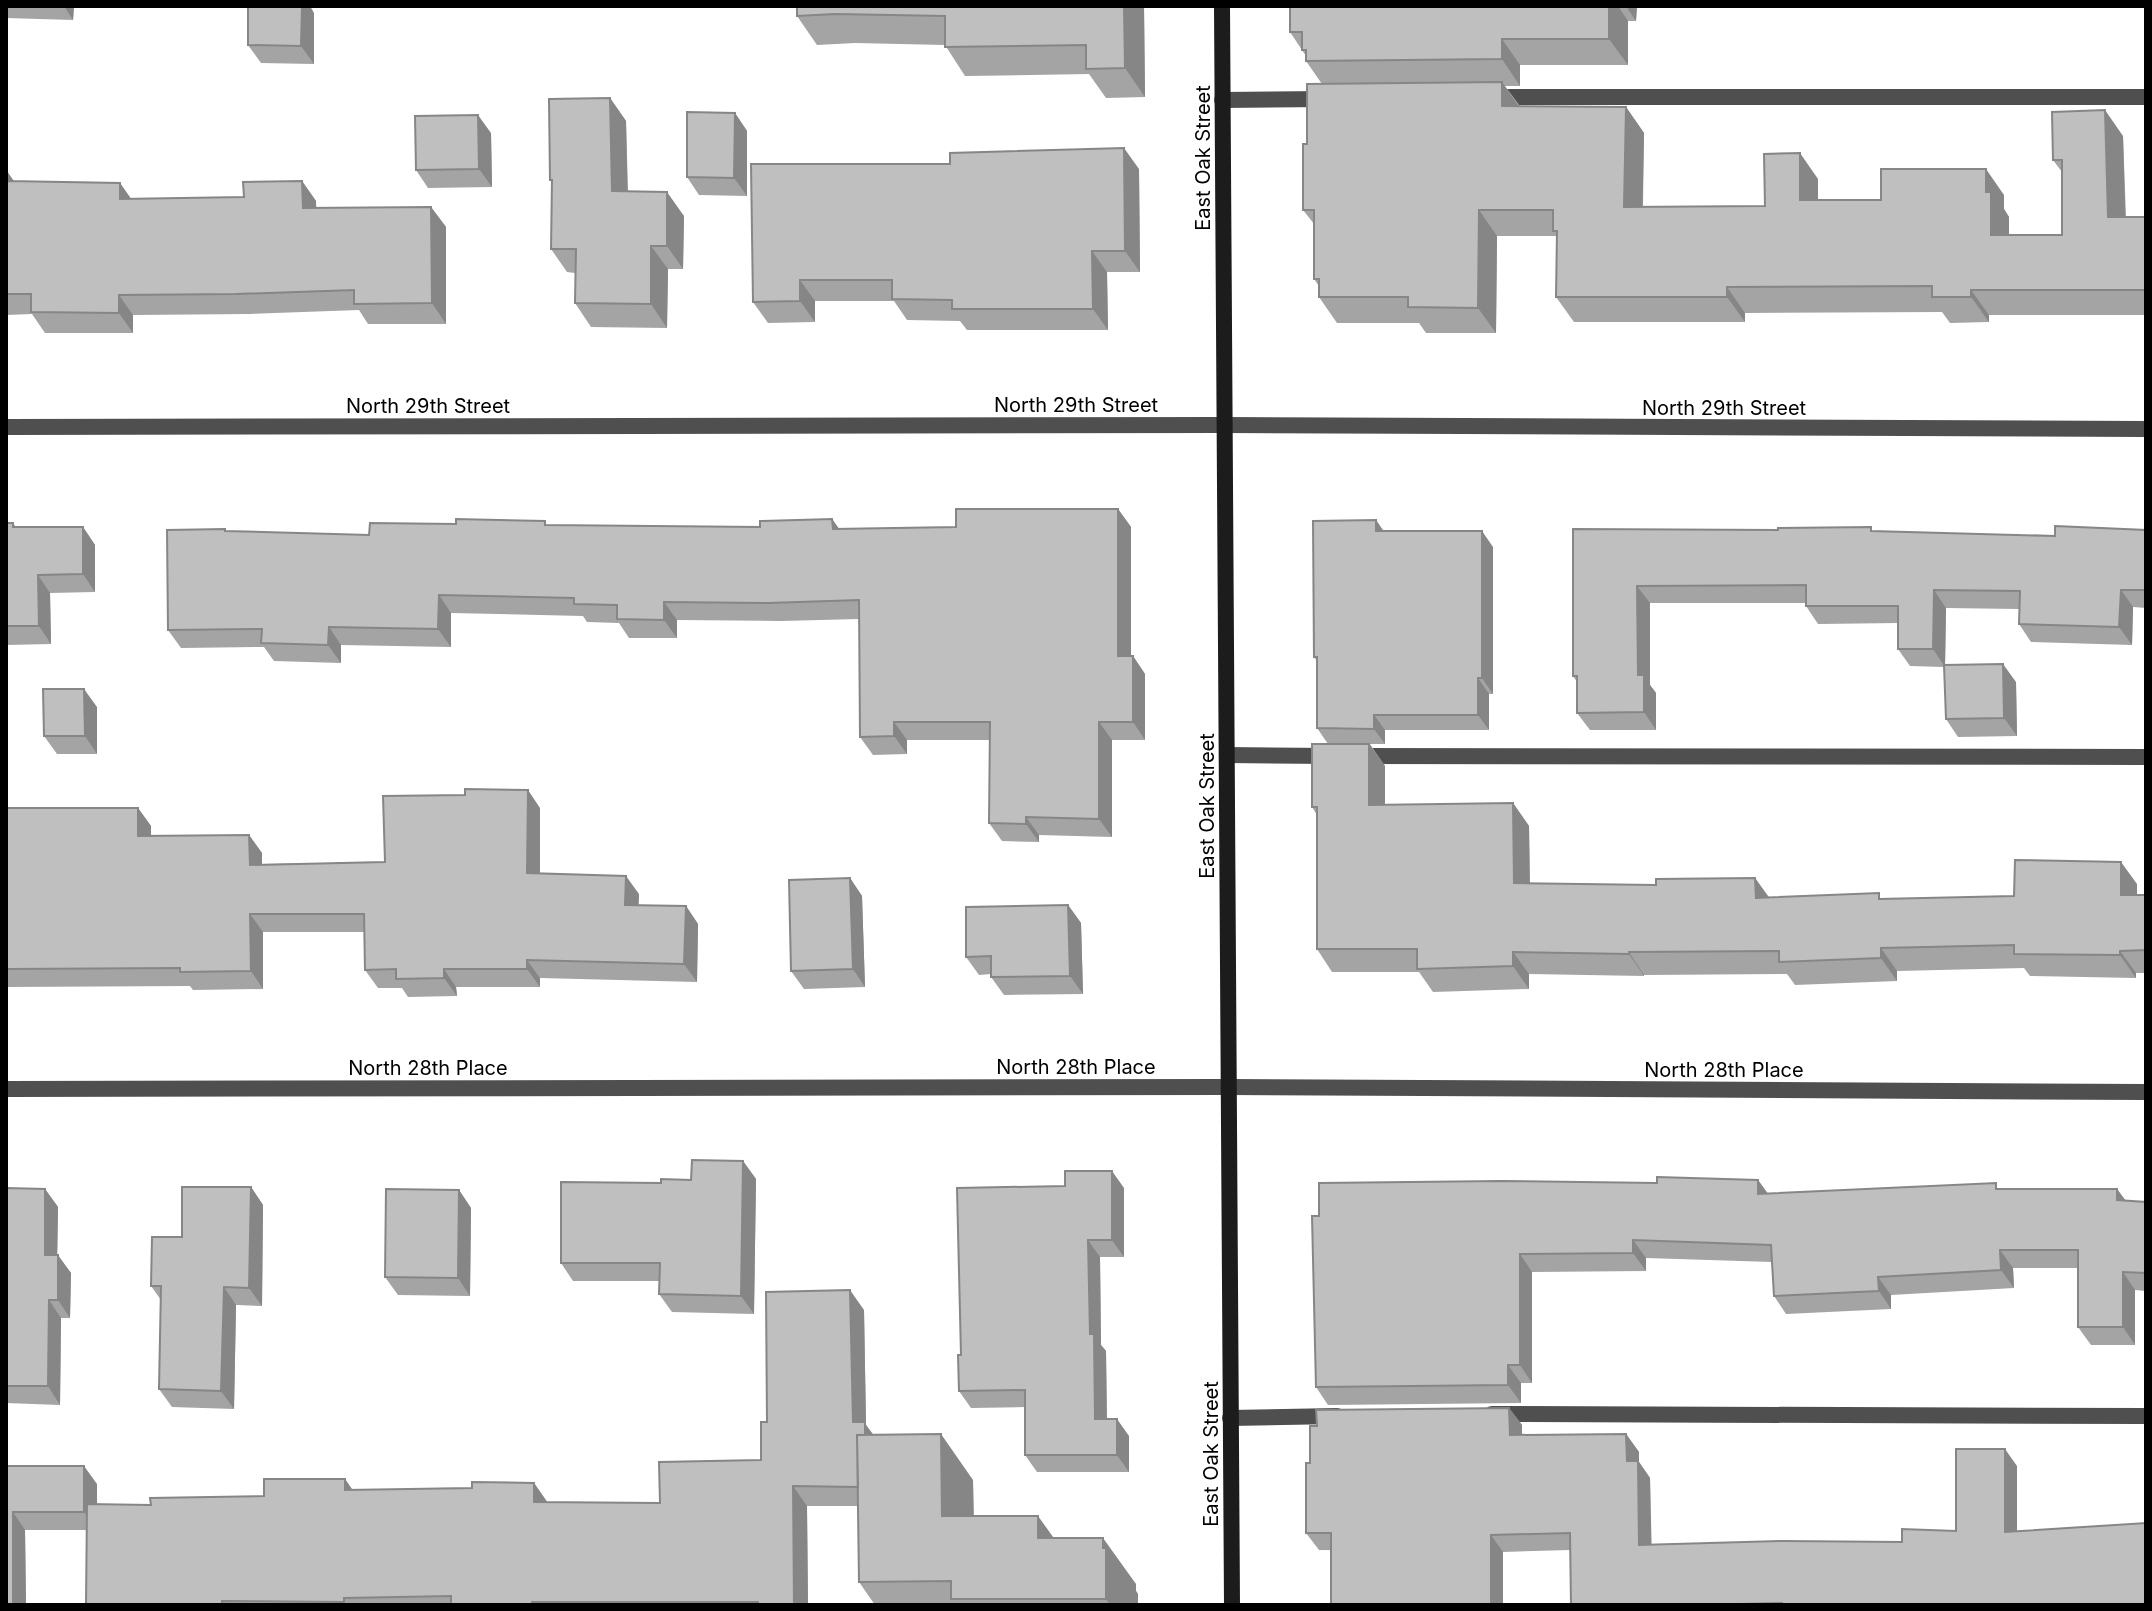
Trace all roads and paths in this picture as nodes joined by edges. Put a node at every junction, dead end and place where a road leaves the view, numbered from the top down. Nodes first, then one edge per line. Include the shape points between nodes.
1 (1222, 6) edge
2 (1472, 97) edge
3 (2146, 97) edge
4 (1347, 99) edge
5 (1222, 100) junction
6 (1225, 425) junction
7 (6, 427) edge
8 (2146, 429) edge
9 (1227, 755) junction
10 (2146, 757) edge
11 (1228, 1087) junction
12 (6, 1089) edge
13 (2146, 1092) edge
14 (1470, 1414) edge
15 (1351, 1416) edge
16 (2146, 1416) edge
17 (1230, 1418) junction
18 (1232, 1605) edge

1 - 5 street, East Oak Street
2 - 3 street
4 - 5 street
5 - 6 street, East Oak Street
6 - 7 street, North 29th Street
6 - 8 street, North 29th Street
6 - 9 street, East Oak Street
9 - 10 street
9 - 11 street, East Oak Street
11 - 12 street, North 28th Place
11 - 13 street, North 28th Place
11 - 17 street, East Oak Street
14 - 16 street
15 - 17 street
17 - 18 street, East Oak Street

